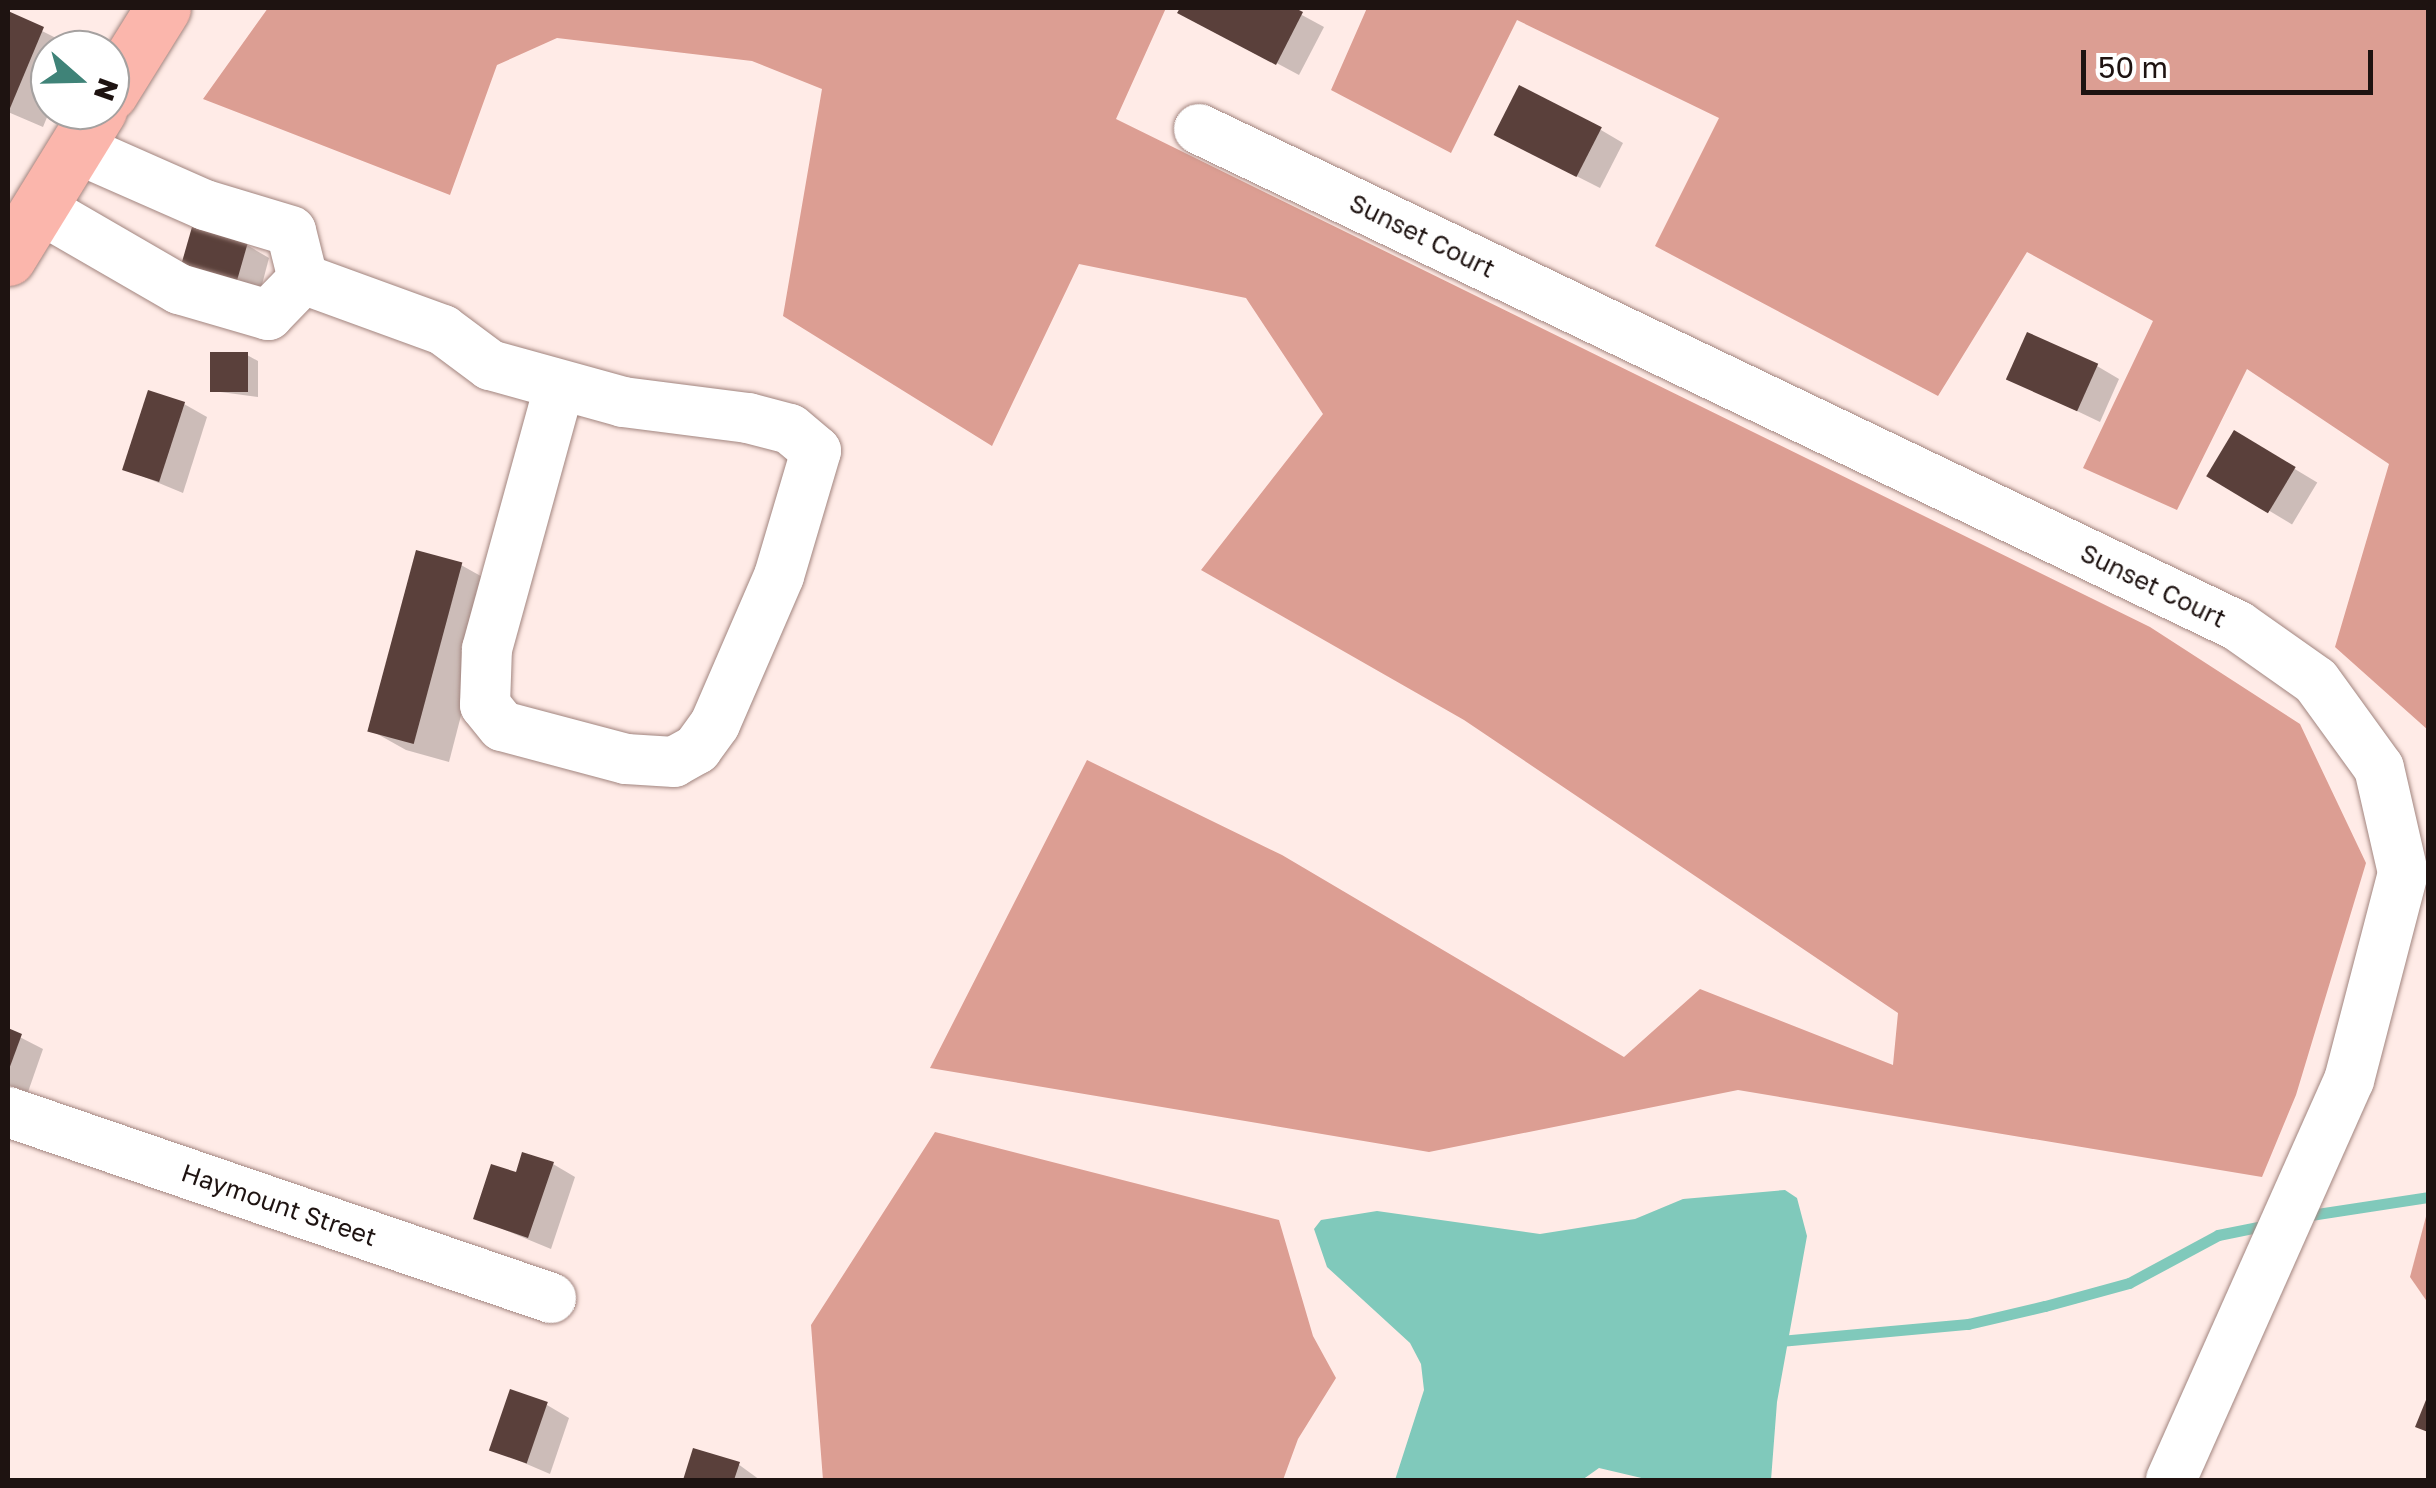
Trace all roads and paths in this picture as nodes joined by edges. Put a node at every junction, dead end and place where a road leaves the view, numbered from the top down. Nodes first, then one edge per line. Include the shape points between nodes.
1 (163, 8) edge
2 (130, 61) edge
3 (1199, 129) dead end
4 (87, 130) edge
5 (90, 130) edge
6 (39, 208) junction
7 (8, 258) edge
8 (303, 279) junction
9 (559, 387) junction
10 (8, 1112) edge
11 (552, 1298) dead end
12 (2171, 1480) edge

1 - 2 main road
3 - 12 street, Sunset Court via 2238,626 2316,681 2379,768 2404,872 2349,1080
4 - 6 main road
5 - 8 street via 205,205 290,231
6 - 7 main road
6 - 8 street via 179,289 268,315
8 - 9 street via 443,330 490,365
9 - 9 street via 688,415 748,418 790,429 816,452 779,576 714,724 697,749 674,762 626,758 502,726 485,705 487,648
10 - 11 street, Haymount Street

